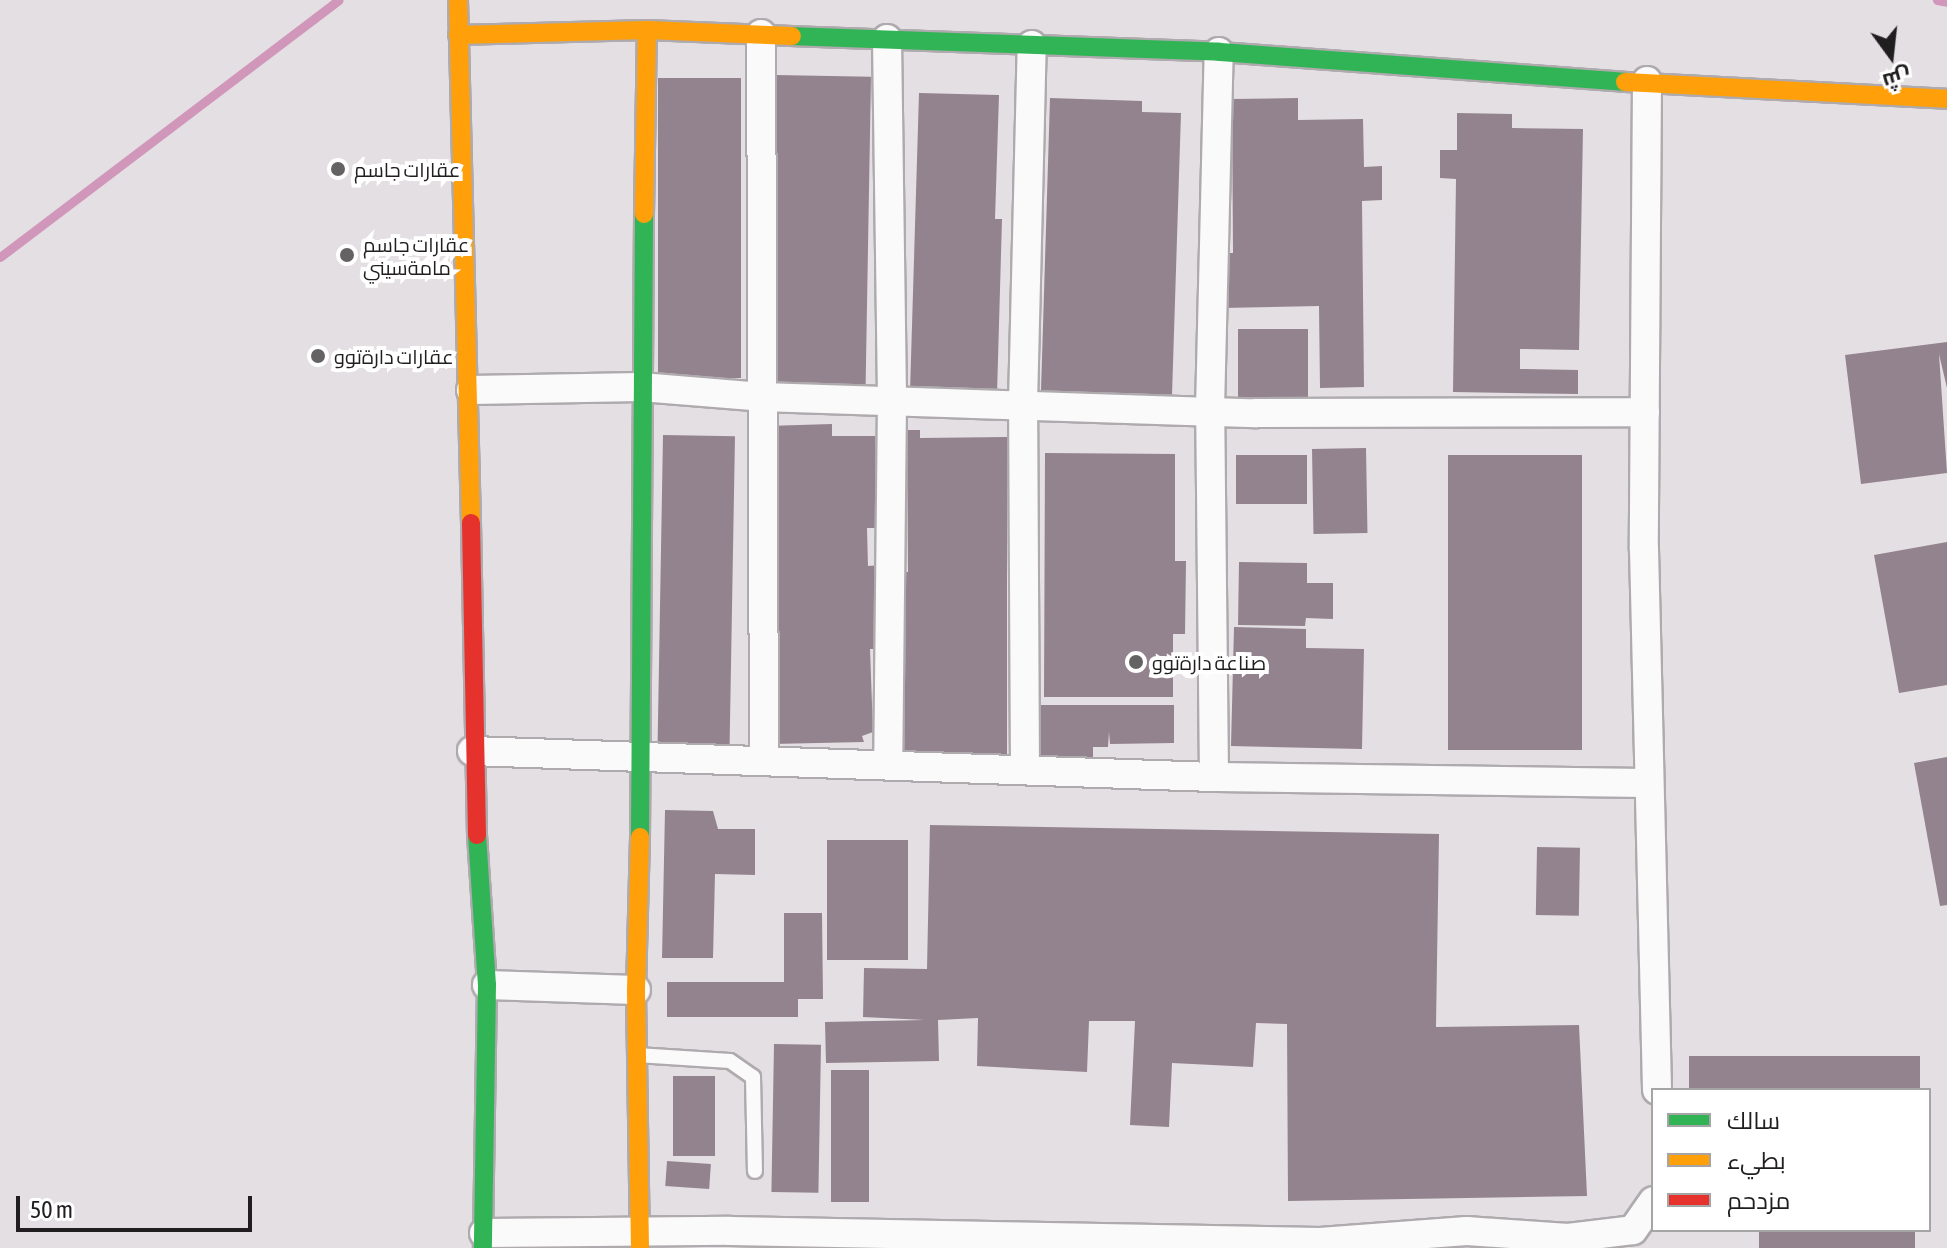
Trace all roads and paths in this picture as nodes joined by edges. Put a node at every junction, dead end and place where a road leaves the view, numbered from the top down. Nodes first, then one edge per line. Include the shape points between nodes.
1 (458, 0) edge
2 (647, 30) junction
3 (761, 34) junction
4 (458, 35) junction
5 (887, 39) junction
6 (1032, 45) junction
7 (1219, 52) junction
8 (1647, 81) junction
9 (1947, 99) edge
10 (641, 387) junction
11 (471, 390) junction
12 (762, 397) junction
13 (892, 401) junction
14 (1023, 403) junction
15 (1210, 409) junction
16 (1645, 412) junction
17 (472, 751) junction
18 (643, 755) junction
19 (764, 760) junction
20 (888, 764) junction
21 (1025, 770) junction
22 (1214, 777) junction
23 (1649, 783) junction
24 (487, 985) junction
25 (636, 990) junction
26 (637, 1055) junction
27 (1657, 1088) edge
28 (755, 1171) dead end
29 (1651, 1205) edge
30 (1636, 1239) edge
31 (484, 1240) edge
32 (640, 1240) edge
33 (951, 1242) edge

1 - 4 street
2 - 3 street
2 - 4 street
2 - 10 street
3 - 5 street
3 - 12 street
4 - 11 street
5 - 6 street
5 - 13 street
6 - 7 street
6 - 14 street
7 - 8 street
7 - 15 street
8 - 9 street via 1780,94
8 - 16 street
10 - 11 street
10 - 12 street
10 - 18 street
11 - 17 street
12 - 13 street
12 - 19 street
13 - 14 street
13 - 20 street
14 - 15 street
14 - 21 street
15 - 16 street
15 - 22 street
16 - 23 street
17 - 18 street
17 - 24 street
18 - 19 street
18 - 25 street
19 - 20 street
20 - 21 street
21 - 22 street
22 - 23 street
23 - 27 street
24 - 25 street
24 - 31 street
25 - 26 street
26 - 28 lane via 730,1061 753,1077
26 - 32 street
29 - 30 street
30 - 33 street via 1467,1231 1320,1242
31 - 32 street
32 - 33 street

